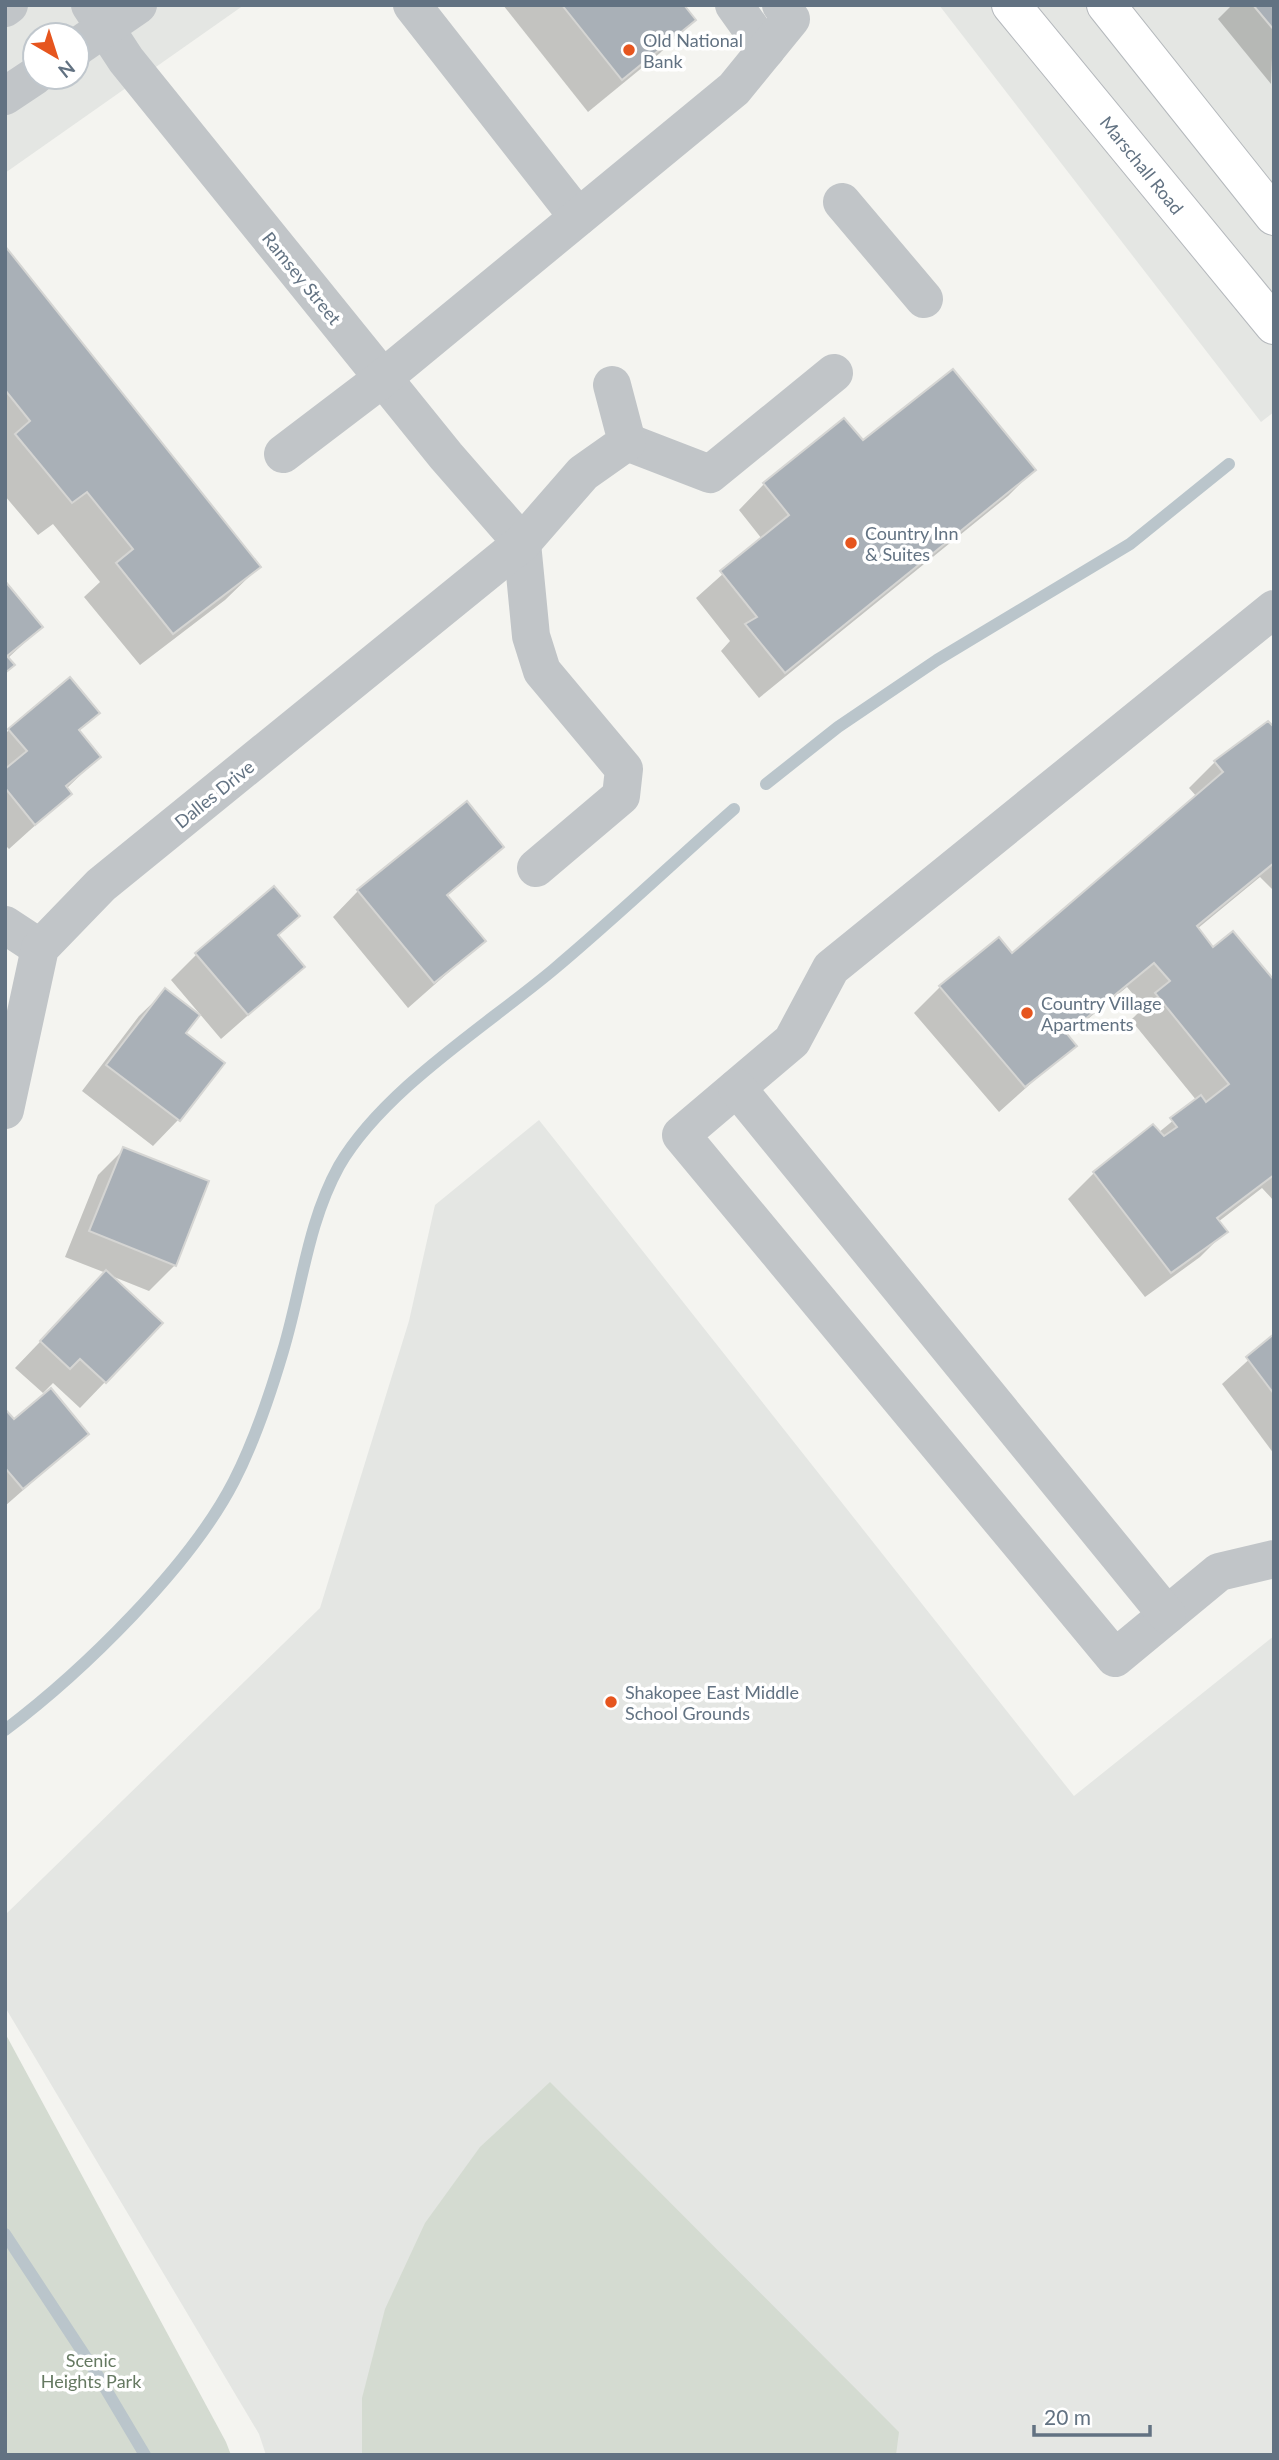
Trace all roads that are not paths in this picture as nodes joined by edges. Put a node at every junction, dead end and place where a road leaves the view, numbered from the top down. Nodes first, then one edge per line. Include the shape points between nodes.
1 (138, 5) edge
2 (412, 5) edge
3 (734, 5) edge
4 (781, 5) edge
5 (1011, 5) edge
6 (1106, 5) edge
7 (91, 26) edge
8 (765, 50) junction
9 (21, 85) edge
10 (5, 96) edge
11 (842, 202) dead end
12 (1274, 216) edge
13 (578, 217) junction
14 (924, 299) dead end
15 (1274, 325) edge
16 (834, 373) dead end
17 (383, 377) junction
18 (612, 385) dead end
19 (627, 442) junction
20 (283, 454) dead end
21 (523, 543) junction
22 (1274, 608) edge
23 (536, 868) dead end
24 (5, 925) edge
25 (40, 948) junction
26 (737, 1088) junction
27 (5, 1110) edge
28 (1274, 1559) edge
29 (1167, 1615) junction

1 - 7 street
2 - 13 street
3 - 8 street
4 - 8 street via 791,19
5 - 15 main road, Marschall Road
6 - 12 main road
7 - 17 street, Ramsey Street via 126,60
8 - 13 street via 734,89
9 - 10 street
11 - 14 street
13 - 17 street
16 - 19 street via 710,474
17 - 20 street
17 - 21 street, Ramsey Street
18 - 19 street
19 - 21 street, Dalles Drive via 583,473
21 - 23 street via 531,636 542,671 624,769 621,796
21 - 25 street, Dalles Drive via 101,885
22 - 26 street via 831,968 792,1041
24 - 25 street
25 - 27 street
26 - 29 street
26 - 29 street via 681,1135 1115,1658
28 - 29 street via 1219,1572

